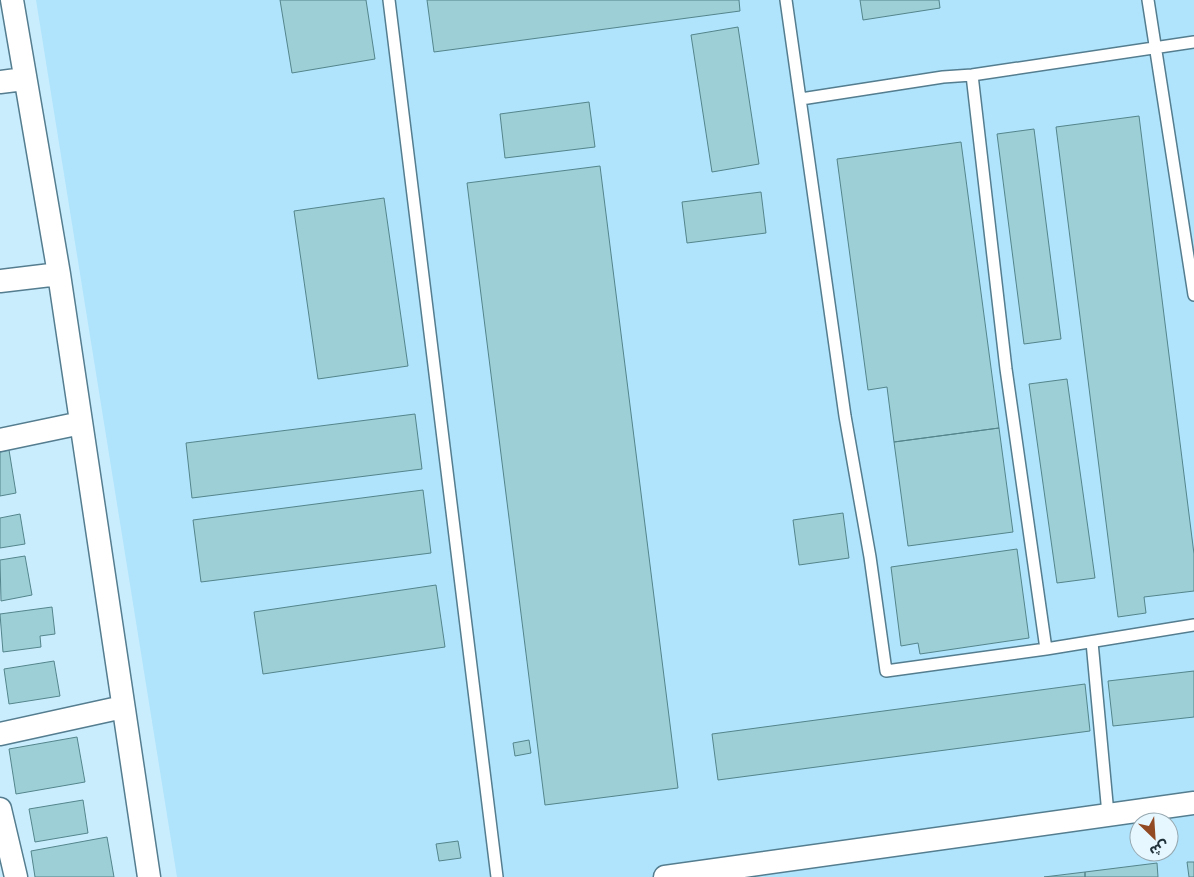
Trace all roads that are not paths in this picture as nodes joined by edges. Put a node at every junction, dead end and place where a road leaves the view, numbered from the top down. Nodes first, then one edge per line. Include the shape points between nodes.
1 (12, 0) edge
2 (389, 0) edge
3 (786, 0) edge
4 (1148, 0) edge
5 (1194, 42) edge
6 (1155, 48) junction
7 (972, 75) junction
8 (24, 79) junction
9 (0, 82) edge
10 (801, 99) junction
11 (59, 274) junction
12 (0, 281) edge
13 (1194, 295) edge
14 (81, 424) junction
15 (0, 440) edge
16 (1194, 625) edge
17 (1092, 642) junction
18 (1046, 649) junction
19 (123, 707) junction
20 (0, 734) edge
21 (1194, 804) edge
22 (0, 809) edge
23 (1108, 814) junction
24 (16, 877) edge
25 (149, 877) edge
26 (497, 877) edge
27 (665, 877) edge

1 - 8 street
2 - 26 lane
3 - 10 lane
4 - 6 lane
5 - 6 lane
6 - 7 lane
6 - 13 lane
7 - 10 lane
7 - 18 lane via 1006,368
8 - 9 street
8 - 11 street
10 - 18 lane via 844,406 886,671
11 - 12 street
11 - 14 street
14 - 15 street
14 - 19 street
16 - 17 lane
17 - 18 lane
17 - 23 lane
19 - 20 street
19 - 25 street
21 - 23 street
22 - 24 street
23 - 27 street

